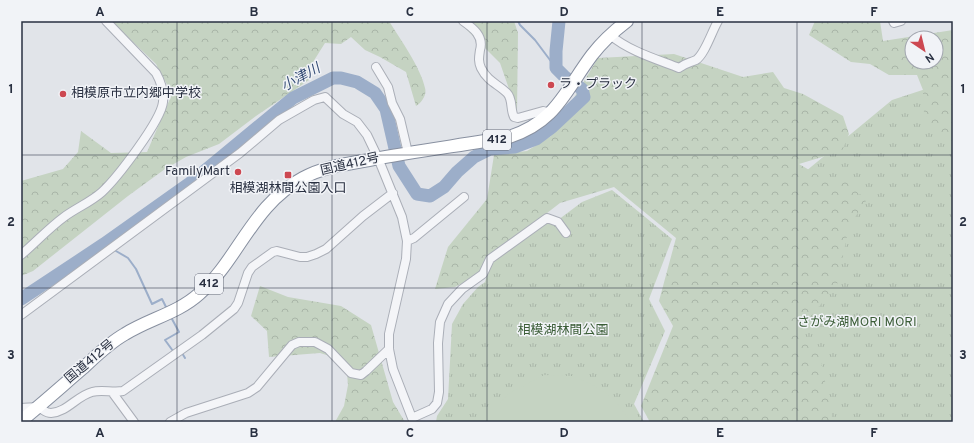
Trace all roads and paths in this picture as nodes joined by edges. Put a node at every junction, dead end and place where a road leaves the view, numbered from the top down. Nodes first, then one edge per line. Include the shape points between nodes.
1 (106, 21) edge
2 (463, 21) edge
3 (627, 21) edge
4 (718, 21) edge
5 (893, 21) edge
6 (901, 21) edge
7 (610, 35) junction
8 (376, 67) dead end
9 (551, 113) junction
10 (406, 154) junction
11 (378, 158) junction
12 (393, 193) junction
13 (464, 197) dead end
14 (566, 233) dead end
15 (407, 242) junction
16 (21, 255) edge
17 (21, 316) edge
18 (389, 349) junction
19 (112, 392) junction
20 (38, 407) junction
21 (21, 408) edge
22 (413, 420) edge
23 (21, 421) edge
24 (134, 422) edge
25 (170, 422) edge

1 - 16 street via 156,73 162,91 161,110 156,122 107,187 63,217
2 - 9 street via 479,36 482,43 478,59 481,67 492,82 508,94 514,116 518,118 543,111
3 - 7 highway, 国道412号 / 412
4 - 7 street via 701,54 696,60 679,68 636,50
5 - 6 street
7 - 9 highway, 国道412号 / 412 via 592,55
8 - 10 street via 386,82 400,119
9 - 10 highway, 国道412号 / 412 via 535,126 509,138
10 - 11 highway, 国道412号 / 412
11 - 12 street
11 - 17 street via 367,135 357,122 342,114 325,97 314,100 279,120 240,153
11 - 20 highway, 国道412号 / 412 via 333,166 303,178 280,193 264,209 213,280 197,296 178,309 138,327 111,343
12 - 15 street via 402,217
12 - 19 street via 326,249 316,254 300,257 273,252 252,267 234,309 123,391
13 - 15 street
14 - 22 street via 558,222 547,218 490,259 484,274 462,289 448,304 440,322 437,403 432,409
15 - 18 street via 406,259 389,334
18 - 22 street
18 - 25 street via 361,375 351,373 328,349 315,342 299,342 292,345 257,387 248,393 186,413
19 - 20 street via 91,392 57,412 46,413
19 - 24 street
20 - 21 street
20 - 23 highway, 国道412号 / 412

